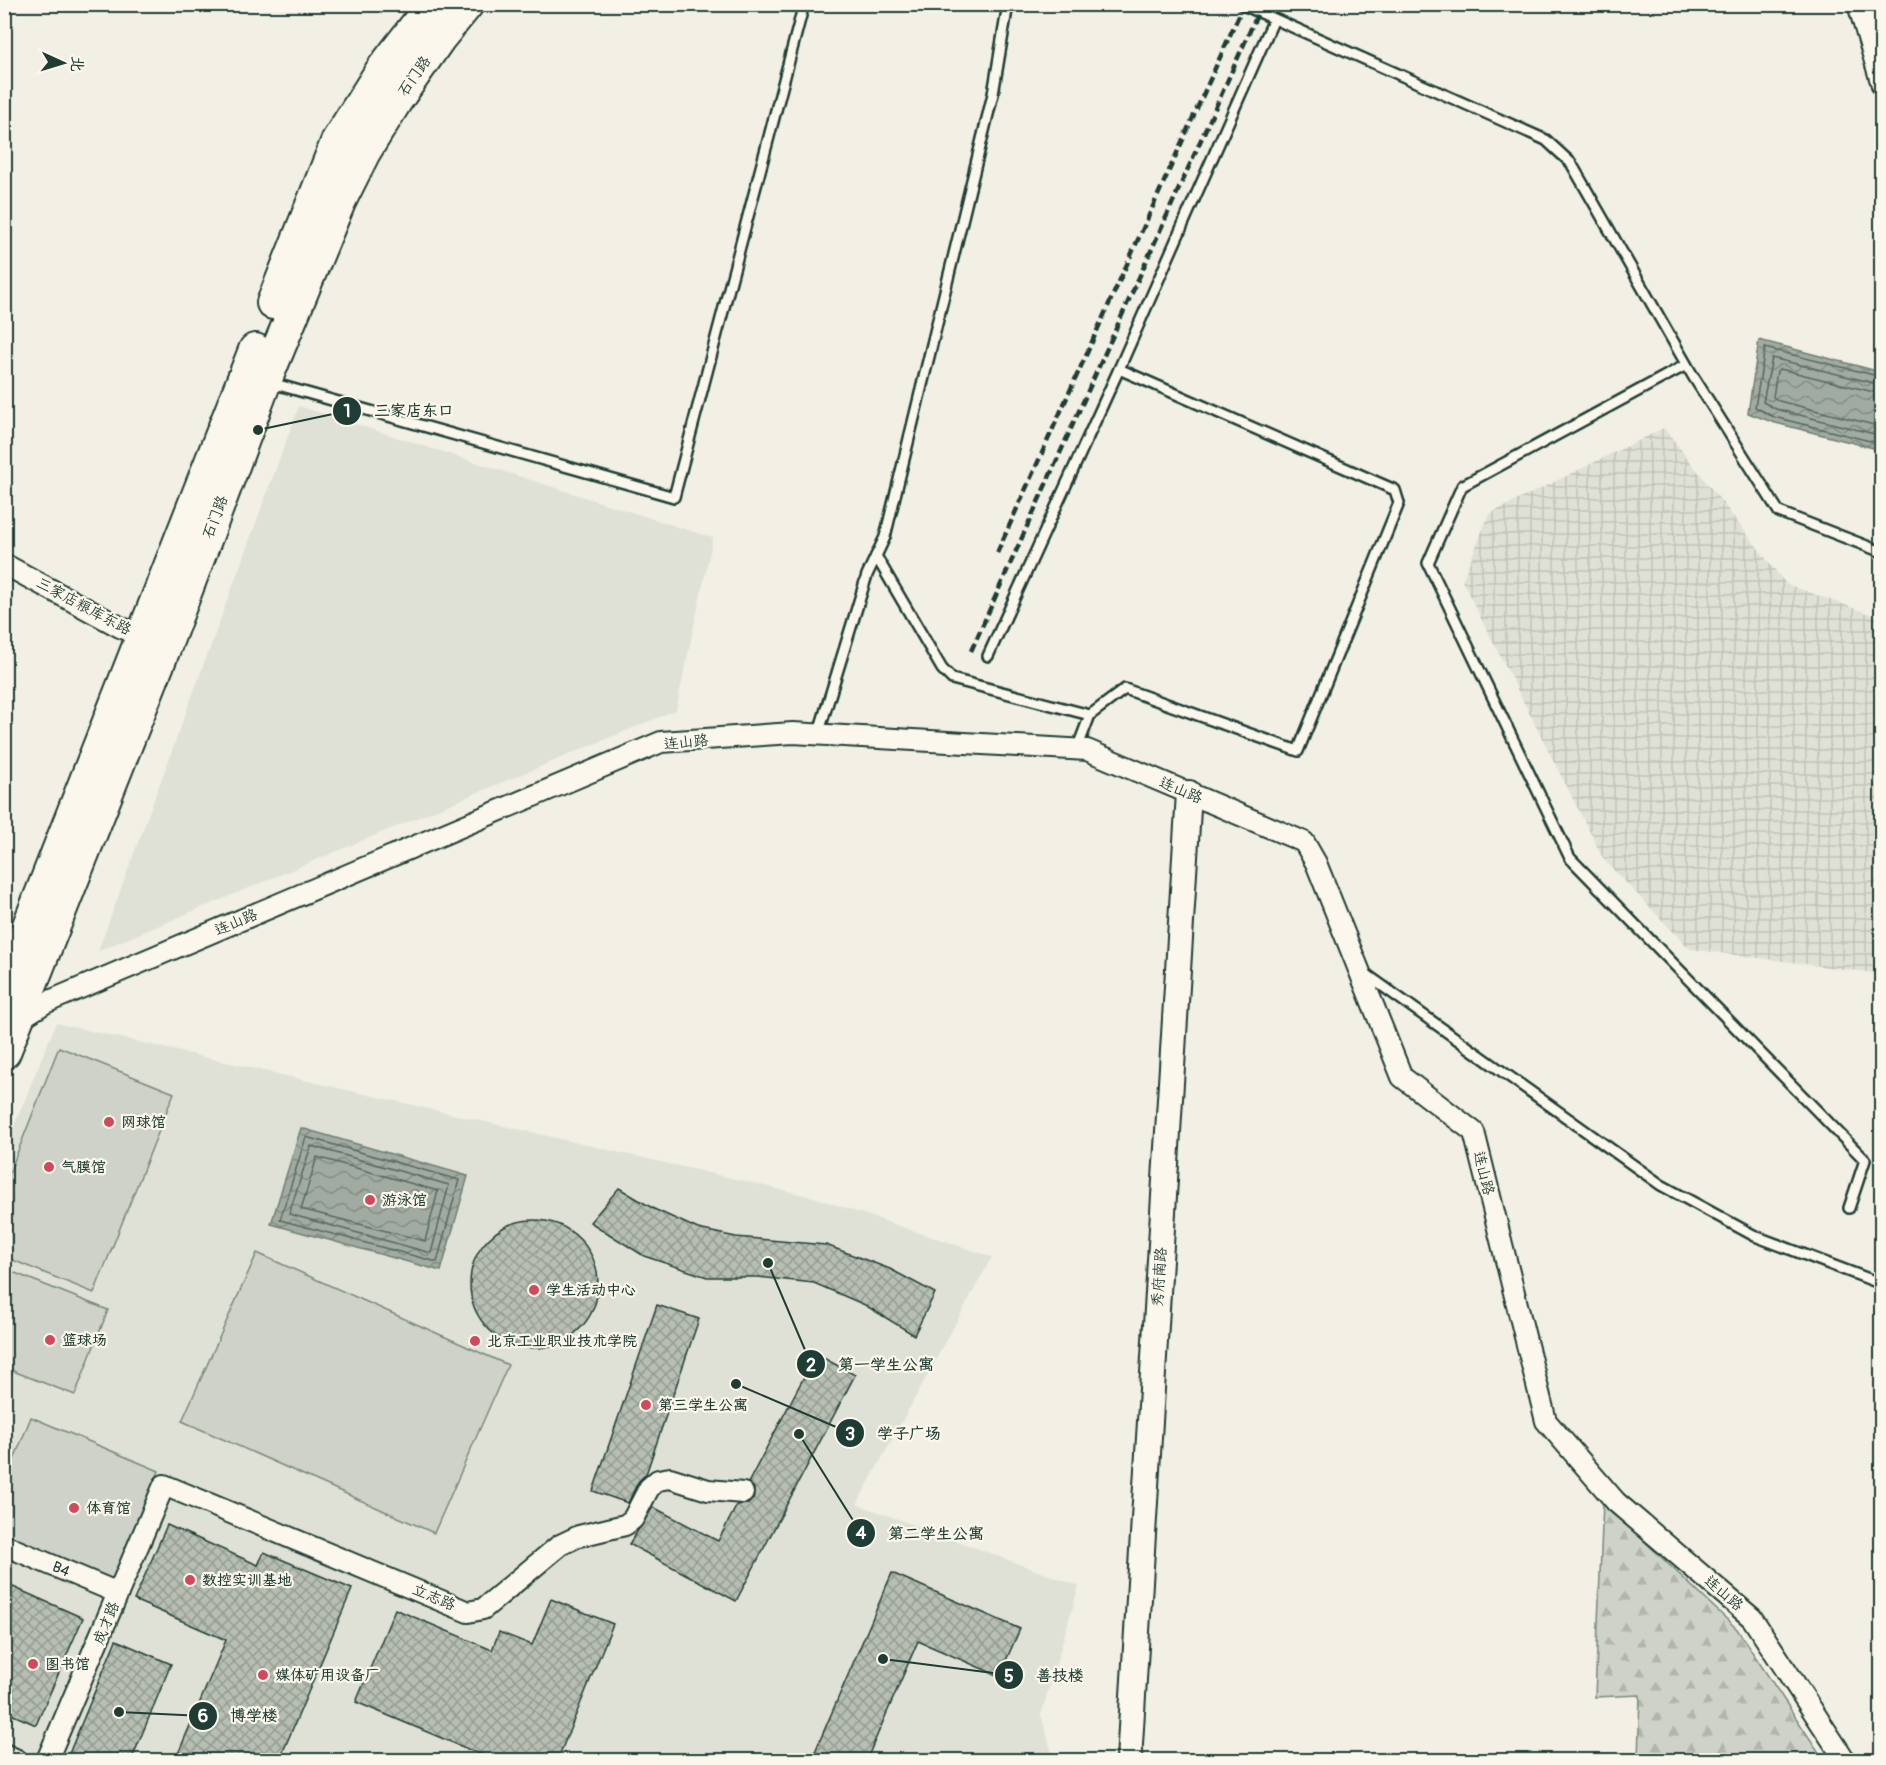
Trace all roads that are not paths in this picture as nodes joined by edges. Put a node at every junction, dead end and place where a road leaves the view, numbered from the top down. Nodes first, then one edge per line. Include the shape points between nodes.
1 (433, 4) edge
2 (467, 4) edge
3 (804, 4) edge
4 (1008, 4) edge
5 (1240, 4) edge
6 (1858, 5) edge
7 (1881, 15) edge
8 (1274, 19) junction
9 (1881, 85) edge
10 (1686, 365) junction
11 (1119, 369) junction
12 (255, 378) junction
13 (1881, 552) edge
14 (876, 556) junction
15 (4, 564) edge
16 (154, 641) junction
17 (988, 656) dead end
18 (1090, 715) junction
19 (818, 735) junction
20 (1077, 749) junction
21 (1189, 794) junction
22 (1359, 969) junction
23 (4, 989) edge
24 (14, 1022) junction
25 (4, 1052) edge
26 (1849, 1208) dead end
27 (1881, 1284) edge
28 (164, 1485) joint
29 (743, 1493) dead end
30 (4, 1545) edge
31 (118, 1593) junction
32 (4, 1754) edge
33 (17, 1761) edge
34 (47, 1761) edge
35 (1129, 1761) edge
36 (1845, 1761) edge

1 - 12 highway, 石门路 via 382,70 338,141
2 - 12 highway, 石门路 via 440,37 364,152
3 - 12 lane via 674,497
4 - 14 lane via 991,105 885,537
5 - 8 lane
6 - 7 street
6 - 9 street
8 - 10 lane via 1546,140 1571,163
8 - 11 lane
10 - 13 lane via 1779,512
10 - 26 lane via 1462,486 1428,563 1570,858 1865,1160
11 - 17 lane
11 - 18 lane via 1395,490 1399,503 1298,751 1125,688
12 - 16 highway, 石门路
14 - 18 lane via 942,669 952,679
14 - 19 lane via 867,574
15 - 16 street, 三家店粮库东路
16 - 23 highway, 石门路
16 - 24 highway, 石门路
18 - 20 lane
19 - 20 street, 连山路
19 - 24 street, 连山路 via 793,733 661,742 45,1003
20 - 21 street, 连山路
21 - 22 street, 连山路 via 1304,842
21 - 35 street, 秀府南路
22 - 27 lane via 1661,1185 1755,1236
22 - 36 street, 连山路 via 1402,1077 1474,1132 1546,1421 1616,1502 1752,1617
24 - 25 highway, 石门路
28 - 29 street, 立志路 via 468,1612 483,1609 560,1545 579,1536 625,1525 633,1519 648,1488 658,1480 670,1478 708,1490
28 - 31 street, 成才路
30 - 31 street, B4
31 - 34 street, 成才路
32 - 33 street

